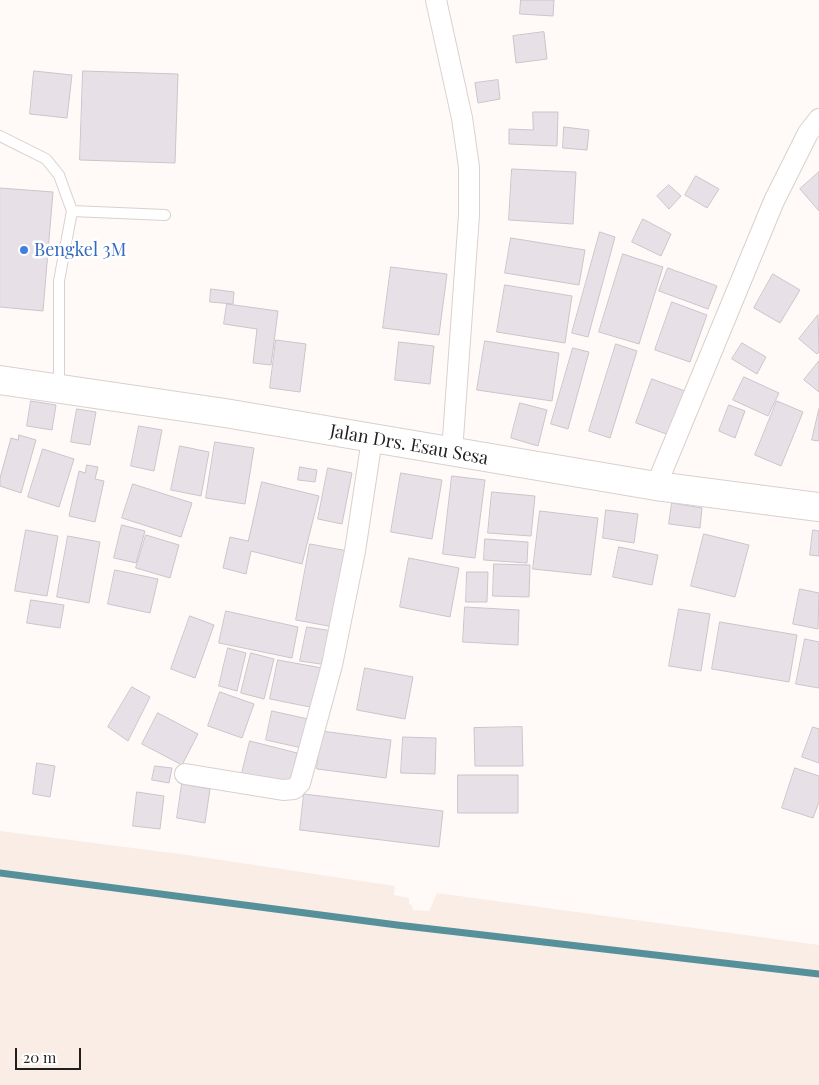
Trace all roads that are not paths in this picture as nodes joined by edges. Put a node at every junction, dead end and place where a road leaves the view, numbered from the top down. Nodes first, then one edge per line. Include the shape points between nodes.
1 (436, 0) edge
2 (819, 119) edge
3 (0, 136) edge
4 (72, 211) junction
5 (165, 216) dead end
6 (0, 380) edge
7 (59, 388) junction
8 (372, 439) junction
9 (452, 452) junction
10 (656, 486) junction
11 (819, 507) edge
12 (185, 774) dead end

1 - 9 street via 460,108 469,167 469,215
2 - 10 street via 808,133 774,201
3 - 4 lane via 46,159 59,175
4 - 5 lane
4 - 7 lane via 60,281
6 - 7 highway, Jalan Drs. Esau Sesa
7 - 8 highway, Jalan Drs. Esau Sesa
8 - 9 highway, Jalan Drs. Esau Sesa
8 - 12 street via 336,647 300,783 294,789 283,790
9 - 10 highway, Jalan Drs. Esau Sesa
10 - 11 highway, Jalan Drs. Esau Sesa

